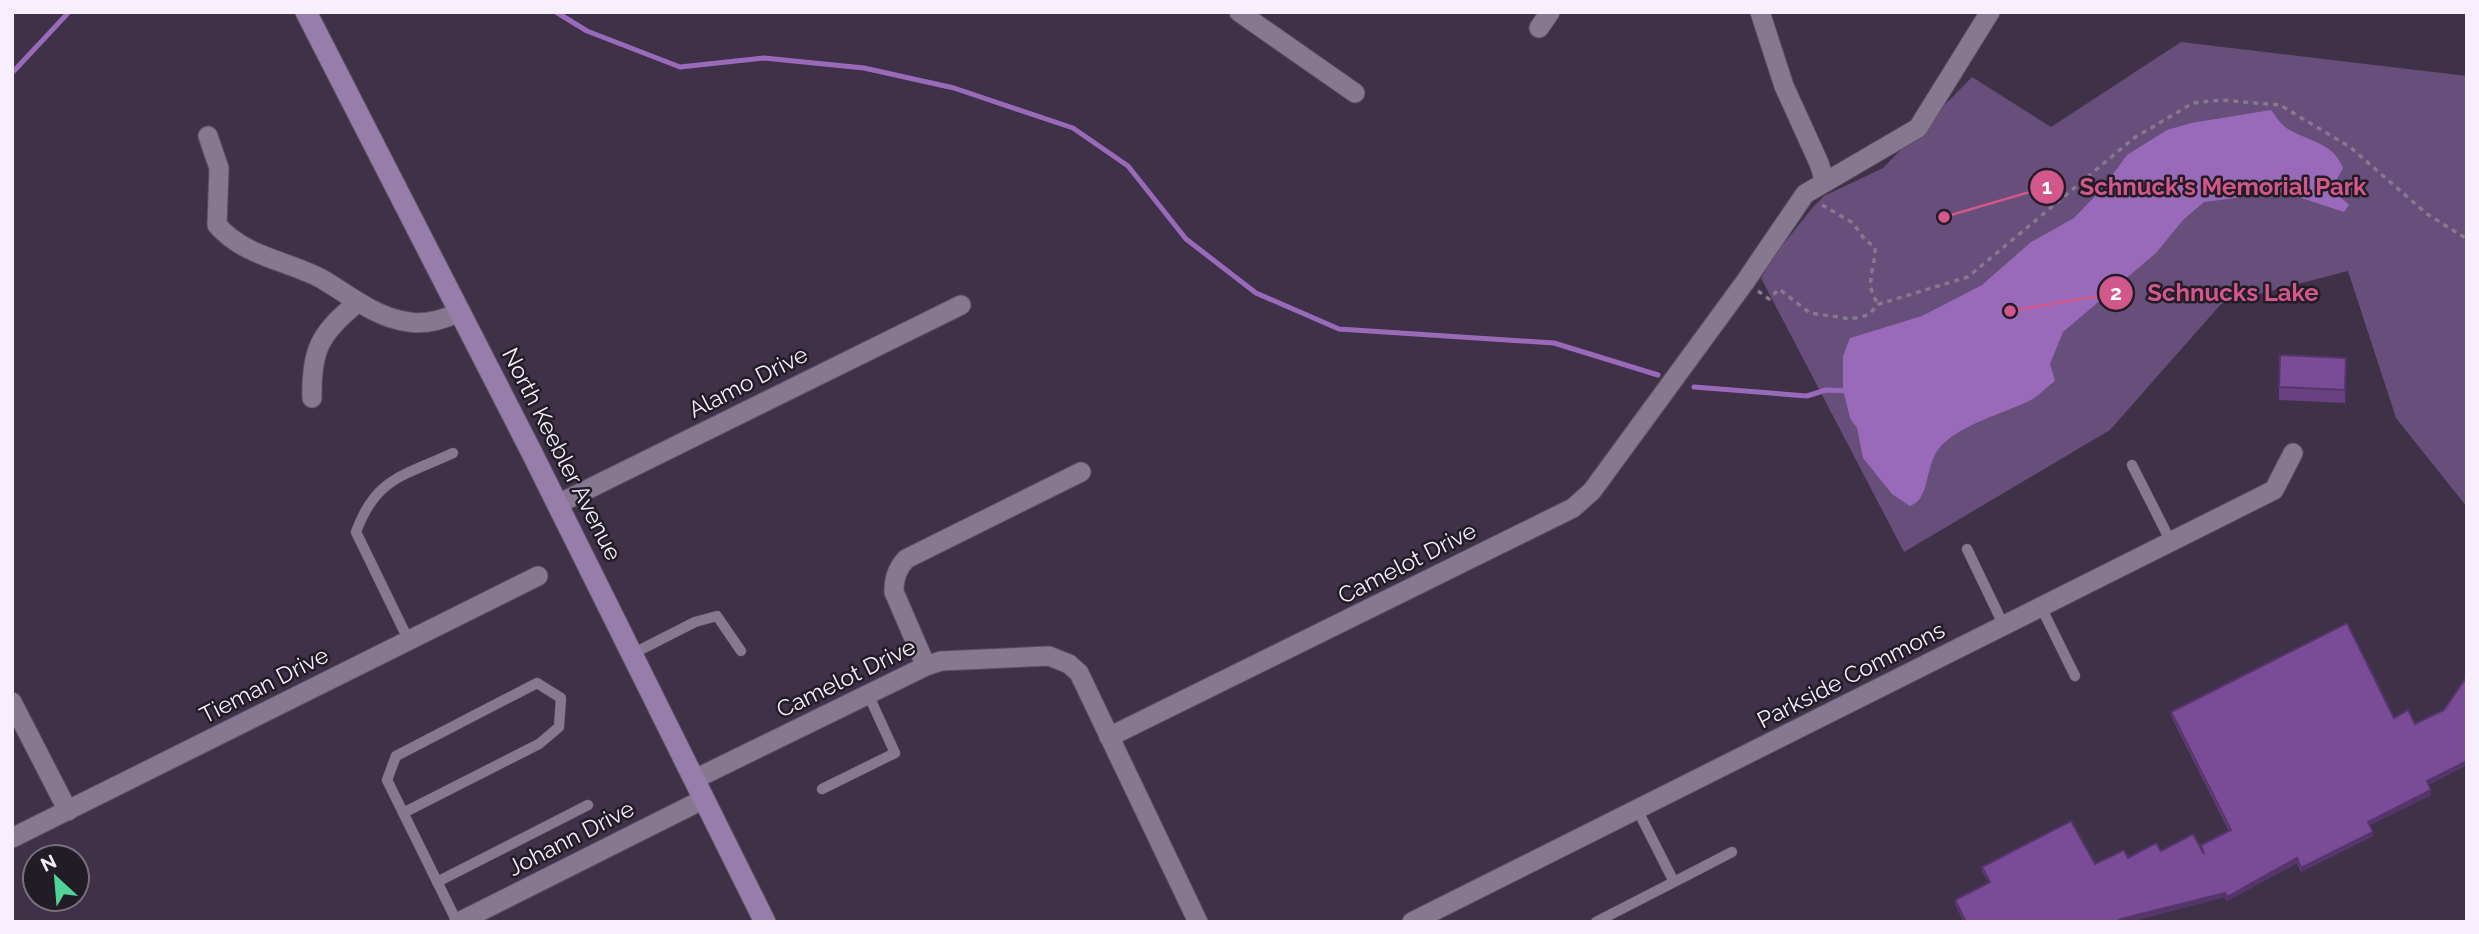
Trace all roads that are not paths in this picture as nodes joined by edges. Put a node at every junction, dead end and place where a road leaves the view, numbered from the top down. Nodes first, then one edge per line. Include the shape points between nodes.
1 (306, 12) edge
2 (1239, 12) edge
3 (1760, 12) edge
4 (1990, 12) edge
5 (1355, 93) dead end
6 (208, 136) dead end
7 (1825, 183) junction
8 (357, 303) junction
9 (961, 304) dead end
10 (461, 312) junction
11 (312, 398) dead end
12 (453, 453) dead end
13 (2293, 453) dead end
14 (2132, 465) dead end
15 (1081, 472) dead end
16 (558, 504) junction
17 (2171, 542) junction
18 (1967, 549) dead end
19 (538, 576) dead end
20 (2041, 607) junction
21 (2004, 626) junction
22 (408, 639) junction
23 (741, 651) dead end
24 (632, 654) junction
25 (926, 666) junction
26 (2075, 676) dead end
27 (868, 694) junction
28 (12, 702) edge
29 (1109, 737) junction
30 (695, 779) junction
31 (822, 789) dead end
32 (704, 799) junction
33 (588, 805) dead end
34 (1637, 809) junction
35 (68, 811) junction
36 (404, 813) junction
37 (12, 838) edge
38 (1732, 852) dead end
39 (437, 882) junction
40 (1674, 882) junction
41 (458, 922) edge
42 (765, 922) edge
43 (1198, 922) edge
44 (1412, 922) edge
45 (1596, 922) edge

1 - 10 street, North Keebler Avenue
2 - 5 street
3 - 7 street via 1784,86
4 - 7 street, Camelot Drive via 1918,128
6 - 8 street via 219,168 217,225 230,240 321,279
7 - 29 street, Camelot Drive via 1805,194 1592,491 1573,508
8 - 10 street via 406,322 438,321
8 - 11 street via 321,338 313,364
9 - 16 street, Alamo Drive
10 - 16 street, North Keebler Avenue
12 - 22 lane via 382,486 366,506 356,532
13 - 17 street, Parkside Commons via 2274,490
14 - 17 lane
15 - 25 street via 906,559 899,567 894,592
16 - 24 street, North Keebler Avenue
17 - 20 street, Parkside Commons
18 - 21 lane
19 - 22 street, Tieman Drive
20 - 21 street, Parkside Commons
20 - 26 lane
21 - 34 street, Parkside Commons
22 - 35 street, Tieman Drive
23 - 24 lane via 717,616 695,622
24 - 30 street, North Keebler Avenue
25 - 27 street, Camelot Drive
25 - 29 street, Camelot Drive via 941,661 1059,658 1079,674
27 - 30 street, Camelot Drive
27 - 31 lane via 895,753
28 - 35 street
29 - 43 street
30 - 32 street, North Keebler Avenue
32 - 41 street, Johann Drive
32 - 42 street, North Keebler Avenue
33 - 39 lane
34 - 40 lane
34 - 44 street, Parkside Commons
35 - 37 street, Tieman Drive
36 - 36 lane via 387,780 396,756 537,683 561,698 559,727 540,744
36 - 39 lane
38 - 40 lane
39 - 41 lane
40 - 45 lane

